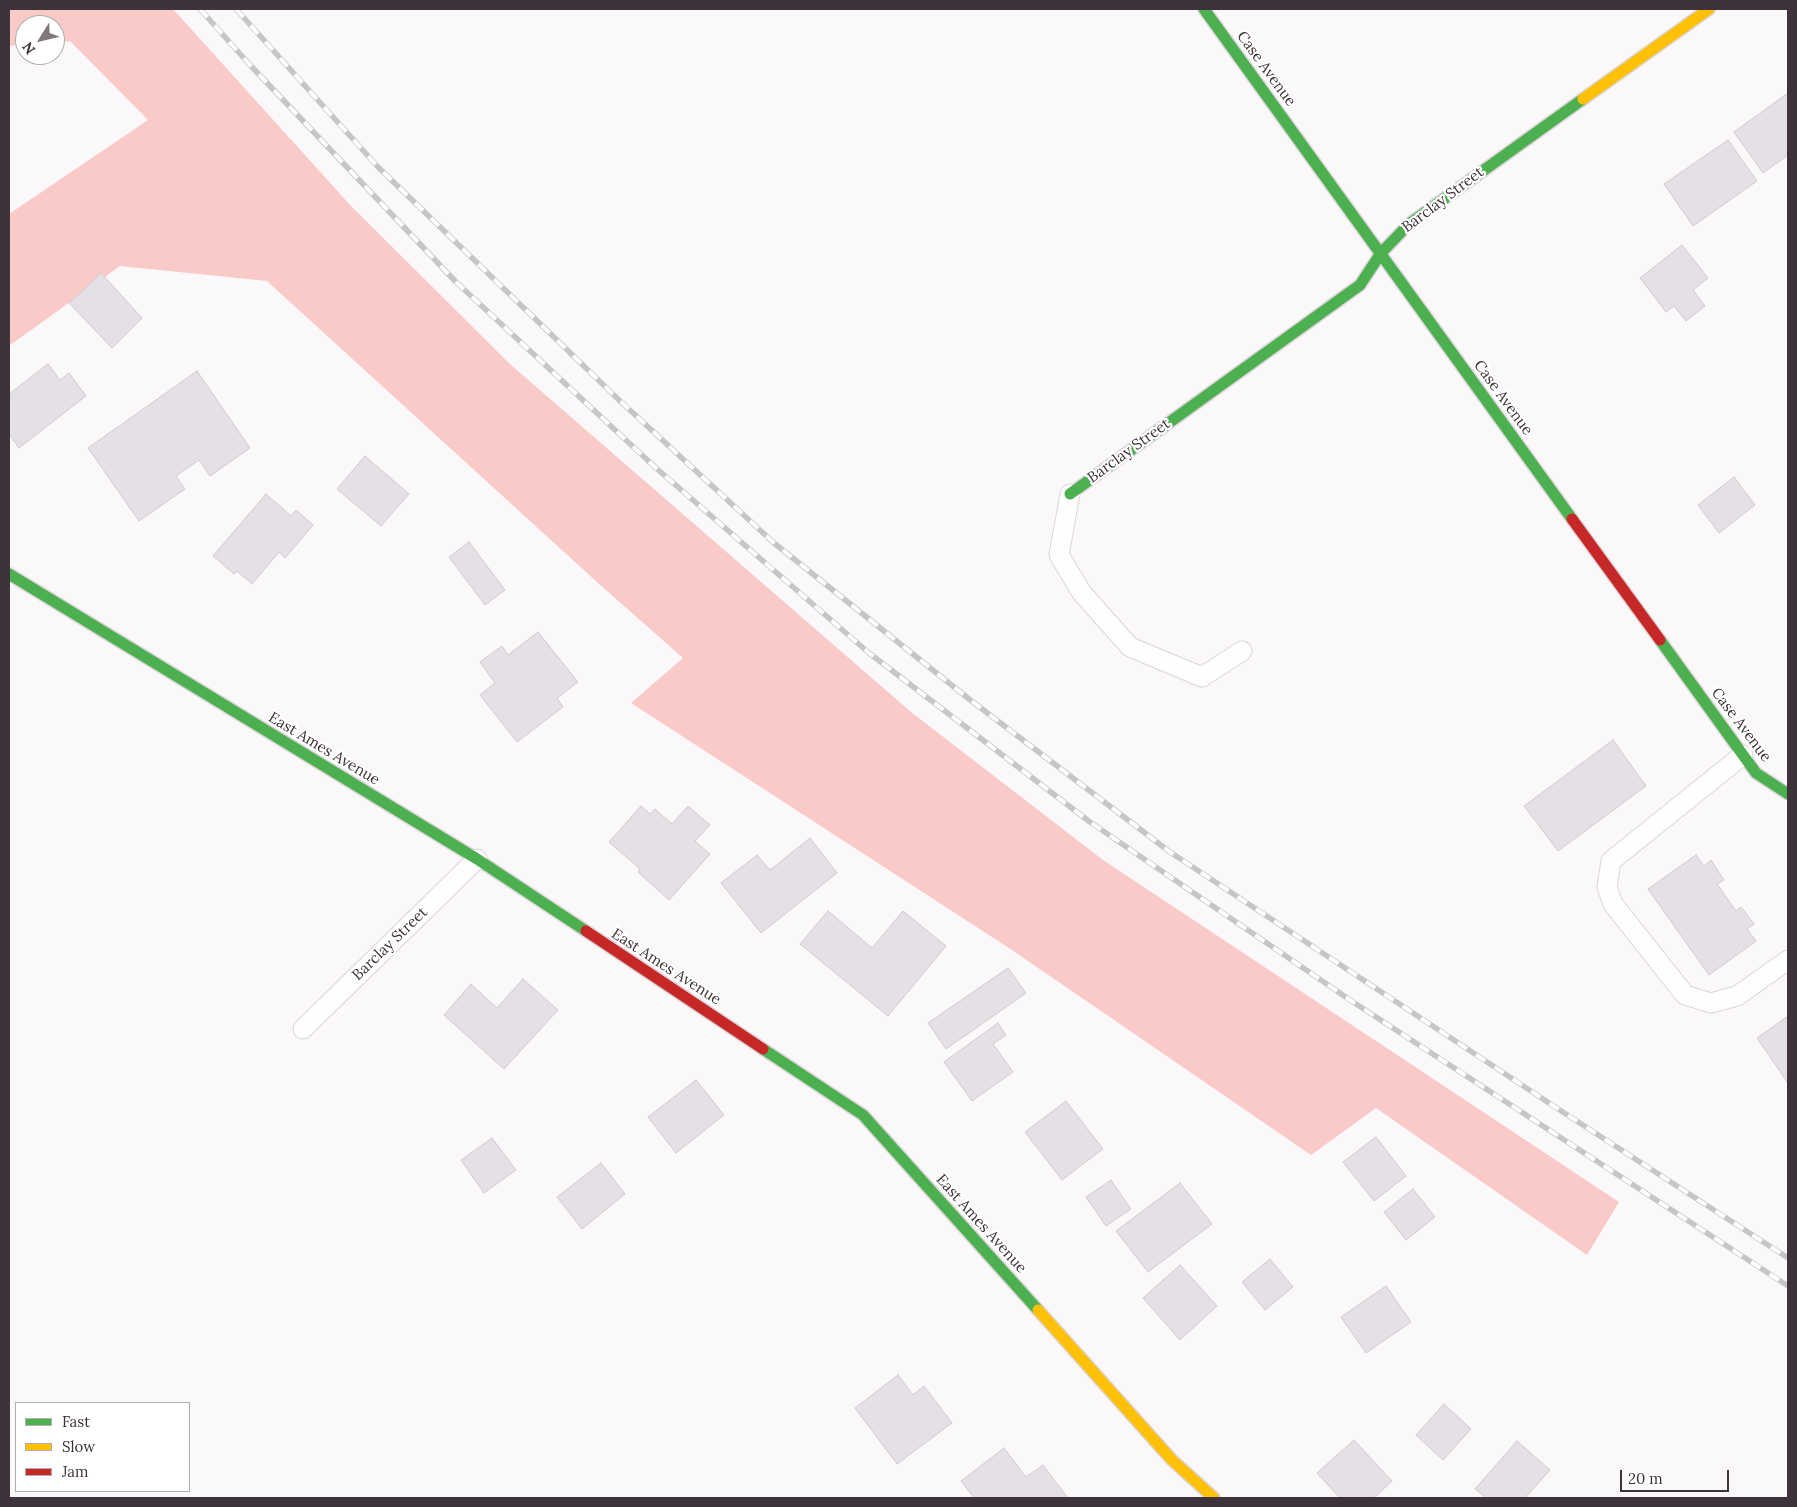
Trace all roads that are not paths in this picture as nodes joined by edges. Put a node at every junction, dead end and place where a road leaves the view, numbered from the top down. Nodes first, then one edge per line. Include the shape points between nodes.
1 (1204, 9) edge
2 (1709, 9) edge
3 (1381, 253) junction
4 (1070, 494) joint
5 (9, 574) edge
6 (1242, 651) dead end
7 (1743, 755) junction
8 (1788, 794) edge
9 (477, 859) junction
10 (1788, 960) edge
11 (302, 1029) dead end
12 (1214, 1498) edge

1 - 3 street, Case Avenue
2 - 3 street, Barclay Street via 1408,224
3 - 4 street, Barclay Street via 1360,285
3 - 7 street, Case Avenue
4 - 6 lane via 1059,555 1082,593 1130,647 1202,677
5 - 9 street, East Ames Avenue
7 - 8 street, Case Avenue via 1756,773
7 - 10 lane via 1611,861 1607,887 1613,904 1685,995 1711,1003 1737,996
9 - 11 lane, Barclay Street
9 - 12 street, East Ames Avenue via 863,1115 1172,1460

